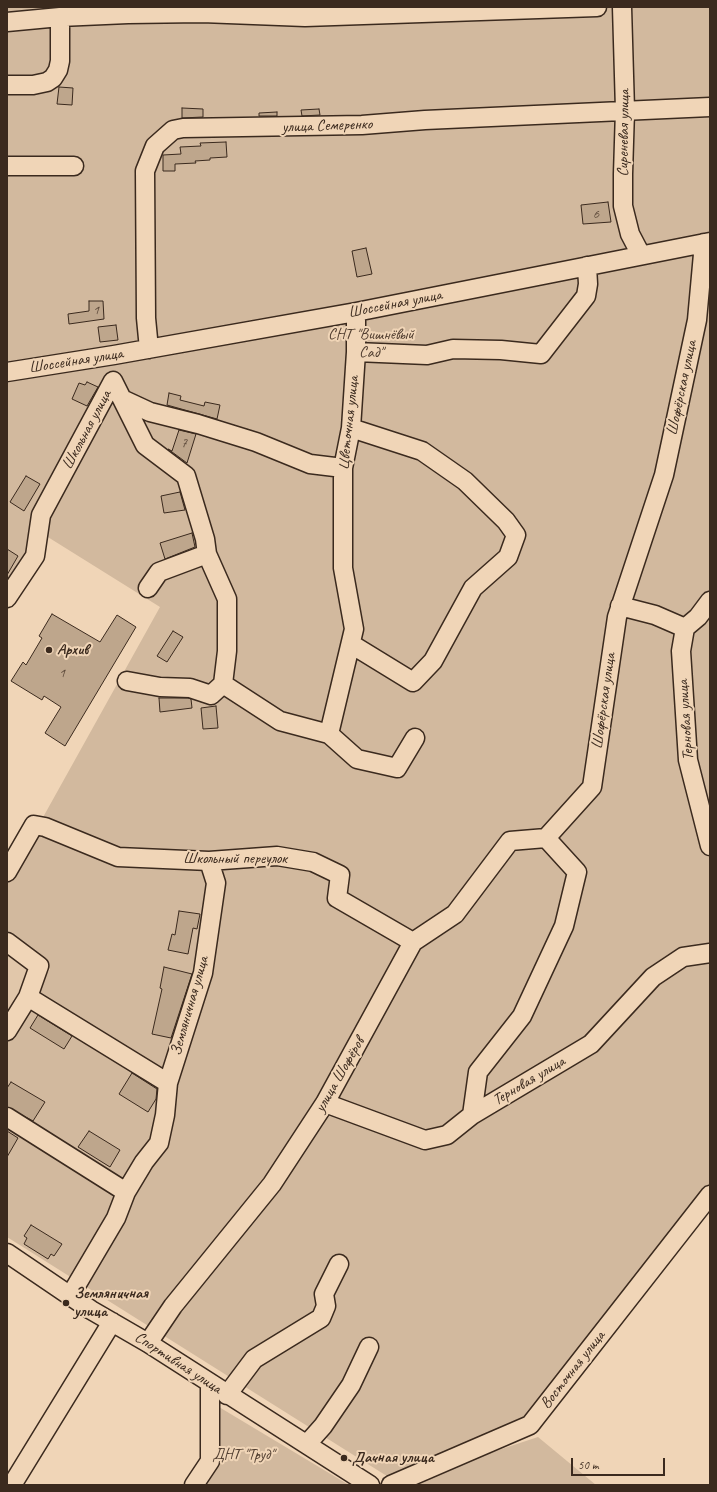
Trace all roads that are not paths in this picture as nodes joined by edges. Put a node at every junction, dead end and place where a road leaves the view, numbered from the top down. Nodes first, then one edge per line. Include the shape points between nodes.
1 (597, 7) edge
2 (622, 7) edge
3 (129, 11) edge
4 (342, 12) edge
5 (60, 17) junction
6 (7, 22) edge
7 (7, 85) edge
8 (710, 107) edge
9 (625, 110) junction
10 (7, 166) edge
11 (74, 166) dead end
12 (707, 242) edge
13 (641, 255) junction
14 (588, 266) junction
15 (356, 312) junction
16 (149, 349) junction
17 (356, 352) junction
18 (114, 355) junction
19 (7, 372) edge
20 (113, 381) junction
21 (122, 399) junction
22 (351, 428) junction
23 (343, 468) junction
24 (206, 554) junction
25 (148, 588) dead end
26 (7, 598) edge
27 (710, 601) edge
28 (620, 606) junction
29 (685, 628) junction
30 (351, 644) junction
31 (127, 681) dead end
32 (223, 684) junction
33 (329, 734) junction
34 (415, 738) dead end
35 (546, 838) junction
36 (710, 846) edge
37 (209, 860) junction
38 (7, 872) edge
39 (7, 942) edge
40 (413, 942) junction
41 (710, 953) edge
42 (28, 997) junction
43 (7, 1031) edge
44 (168, 1083) junction
45 (325, 1103) junction
46 (472, 1115) junction
47 (7, 1116) edge
48 (126, 1192) junction
49 (710, 1195) edge
50 (7, 1253) edge
51 (339, 1264) dead end
52 (70, 1296) junction
53 (112, 1322) junction
54 (148, 1343) junction
55 (369, 1347) dead end
56 (210, 1384) junction
57 (227, 1395) junction
58 (307, 1444) junction
59 (12, 1485) edge
60 (194, 1485) edge
61 (370, 1485) edge
62 (391, 1485) edge

1 - 4 street
2 - 9 street, Сиреневая улица
3 - 4 street via 305,17
3 - 5 street
5 - 6 street
5 - 7 street via 60,61 53,78 33,85
8 - 9 street, улица Семеренко
9 - 13 street, Сиреневая улица via 622,174 624,206 630,234
9 - 16 street, улица Семеренко via 362,125 173,130 155,146 145,171 138,319
10 - 11 street
12 - 13 street, Шоссейная улица
12 - 28 street, Шофёрская улица via 697,320 664,475
13 - 14 street, Шоссейная улица
14 - 15 street, Шоссейная улица
14 - 17 street via 586,296 541,354 453,348 427,355
15 - 16 street, Шоссейная улица
15 - 17 street, Цветочная улица
16 - 18 street, Шоссейная улица
17 - 22 street, Цветочная улица
18 - 19 street, Шоссейная улица
18 - 20 street
20 - 21 street, Школьная улица
20 - 26 street, Школьная улица via 41,515 35,556
21 - 23 street, Школьная улица via 150,412 256,442 310,464
21 - 24 street via 145,445 186,476 205,539
22 - 23 street, Цветочная улица
22 - 30 street via 422,451 465,482 506,520 516,535 508,558 473,588 433,661 413,682
23 - 30 street, Цветочная улица via 343,568 354,629
24 - 25 street via 159,572
24 - 32 street via 227,599 227,651
27 - 29 street via 698,617
28 - 29 street
28 - 35 street, Шофёрская улица via 592,788
29 - 36 street, Терновая улица via 681,651 688,760
30 - 33 street, Цветочная улица
31 - 32 street via 160,687 190,688 211,695
32 - 33 street via 280,721
33 - 34 street via 357,759 398,768
35 - 40 street, улица Шофёров via 510,841 455,914
35 - 46 street via 577,872 564,926 522,1016 478,1072
37 - 38 street, Школьный переулок via 118,857 45,827 34,825
37 - 40 street, Школьный переулок via 277,856 313,862 340,875 337,898
37 - 44 street, Земляничная улица via 216,884 203,973
39 - 42 street via 39,966
40 - 45 street, улица Шофёров
41 - 46 street, Терновая улица via 683,957 653,977 591,1044
42 - 43 street
42 - 44 street
44 - 48 street, Земляничная улица via 159,1143
45 - 46 street, Терновая улица via 425,1140 447,1135
45 - 54 street, улица Шофёров via 272,1184 173,1306
47 - 48 street
48 - 52 street, Земляничная улица via 116,1218
49 - 62 street, Восточная улица via 530,1425
50 - 52 street, Спортивная улица
51 - 57 street, Спортивная улица via 324,1294 326,1306 321,1318 254,1359
52 - 53 street, Спортивная улица
53 - 54 street, Спортивная улица
53 - 59 street
54 - 56 street, Спортивная улица
55 - 58 street via 351,1385 323,1426
56 - 57 street, Спортивная улица
56 - 60 street via 210,1461
57 - 58 street, Спортивная улица
58 - 61 street, Спортивная улица

